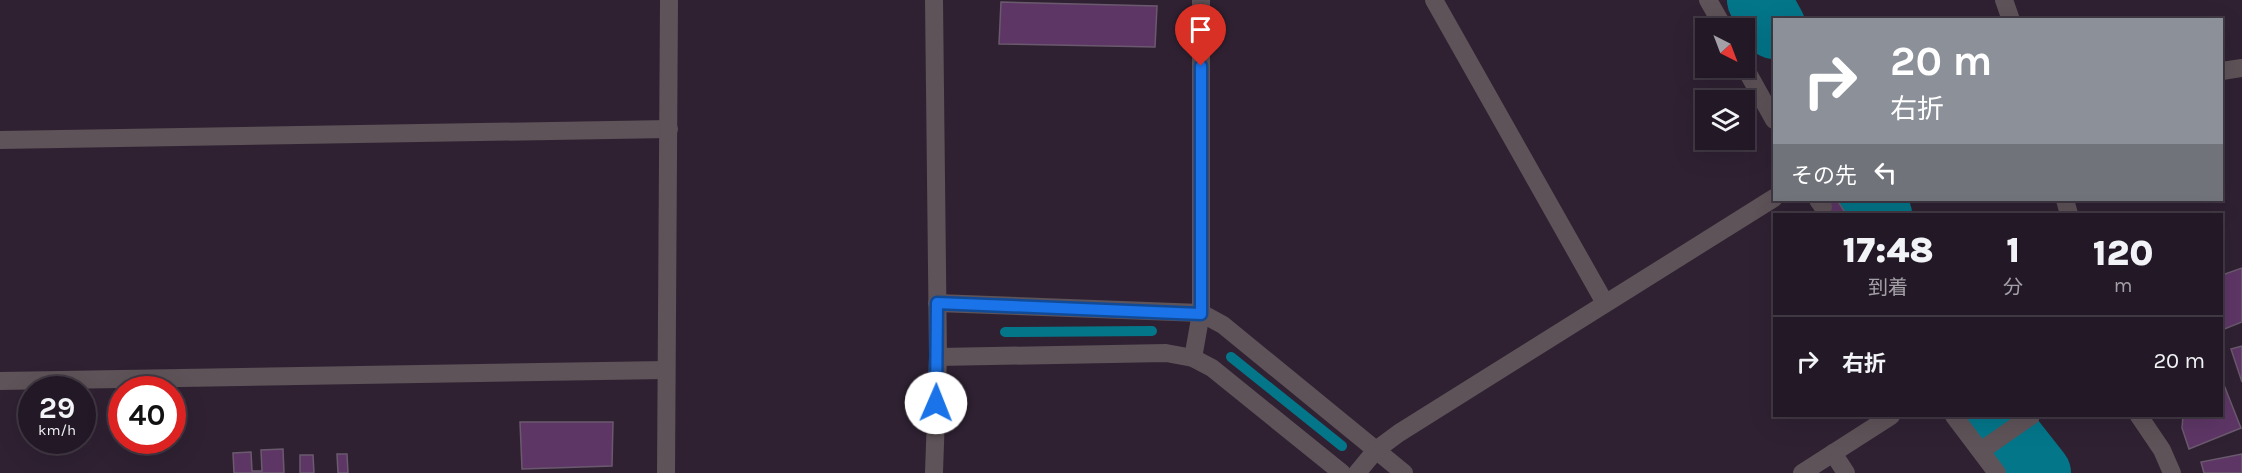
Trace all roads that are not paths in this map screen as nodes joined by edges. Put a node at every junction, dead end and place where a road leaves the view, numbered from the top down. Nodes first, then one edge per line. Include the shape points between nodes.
1 (669, 0) edge
2 (934, 0) edge
3 (1201, 0) edge
4 (1434, 0) edge
5 (1708, 0) edge
6 (2004, 0) edge
7 (1718, 18) edge
8 (2011, 18) edge
9 (2242, 68) edge
10 (2223, 71) edge
11 (1751, 78) edge
12 (1773, 118) edge
13 (669, 129) junction
14 (0, 140) edge
15 (1773, 199) edge
16 (937, 303) junction
17 (1605, 303) junction
18 (1201, 314) junction
19 (938, 357) junction
20 (1192, 358) junction
21 (665, 370) junction
22 (0, 381) edge
23 (1889, 417) edge
24 (1955, 417) edge
25 (2029, 417) edge
26 (2140, 417) edge
27 (1985, 447) junction
28 (1376, 450) junction
29 (1833, 453) junction
30 (666, 473) edge
31 (934, 473) edge
32 (1342, 473) edge
33 (1357, 473) edge
34 (1404, 473) edge
35 (1802, 473) edge
36 (1846, 473) edge
37 (1997, 473) edge
38 (2172, 473) edge

1 - 13 street
2 - 16 street
3 - 18 street
4 - 17 street
5 - 7 street
6 - 8 street
9 - 10 street
11 - 12 street
13 - 14 street
13 - 21 street
15 - 17 street
16 - 18 street
16 - 19 street
17 - 28 street
18 - 20 street
18 - 28 street via 1223,325
19 - 20 street via 1166,353
19 - 31 street
20 - 32 street via 1212,368
21 - 22 street
21 - 30 street
23 - 29 street
24 - 27 street
25 - 27 street
26 - 38 street
27 - 37 street
28 - 33 street
28 - 34 street
29 - 35 street
29 - 36 street

